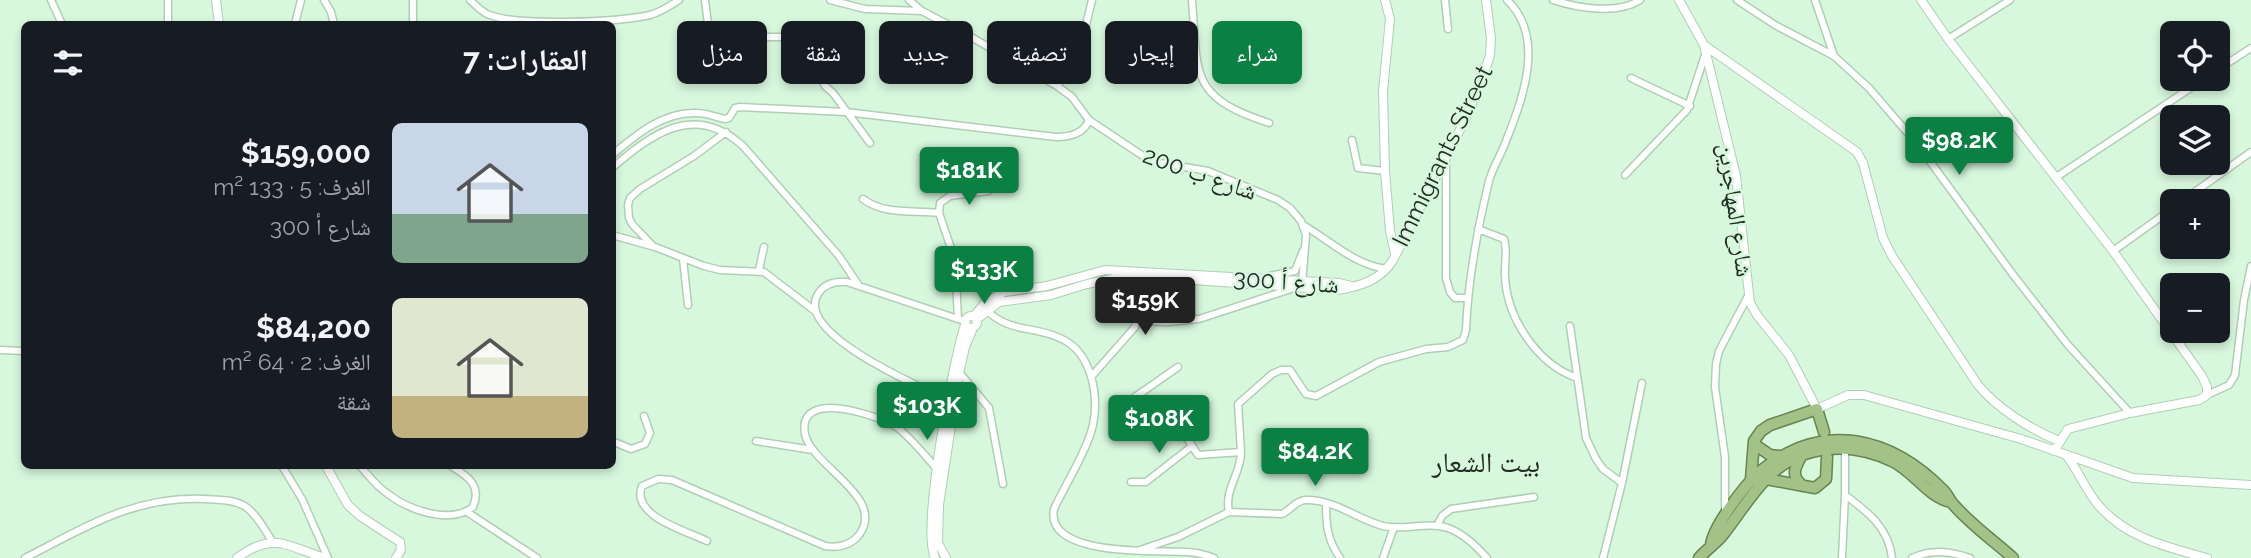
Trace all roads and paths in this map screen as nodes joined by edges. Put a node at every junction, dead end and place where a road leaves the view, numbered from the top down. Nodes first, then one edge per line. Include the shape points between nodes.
1 (51, 0) edge
2 (168, 0) edge
3 (216, 0) edge
4 (324, 0) edge
5 (413, 0) edge
6 (470, 0) edge
7 (679, 0) edge
8 (705, 0) edge
9 (830, 0) edge
10 (909, 0) edge
11 (1092, 0) edge
12 (1192, 0) edge
13 (1385, 0) edge
14 (1445, 0) edge
15 (1486, 0) edge
16 (1507, 0) edge
17 (1553, 0) edge
18 (1640, 0) edge
19 (1679, 0) edge
20 (1737, 0) edge
21 (1815, 0) edge
22 (1921, 0) edge
23 (2010, 0) edge
24 (302, 1) edge
25 (922, 11) junction
26 (61, 21) edge
27 (168, 21) edge
28 (219, 21) edge
29 (296, 21) edge
30 (333, 21) edge
31 (413, 21) edge
32 (562, 21) edge
33 (596, 21) edge
34 (1448, 29) dead end
35 (1948, 39) junction
36 (1705, 48) junction
37 (2251, 48) edge
38 (1834, 56) junction
39 (2230, 62) edge
40 (1631, 78) dead end
41 (1057, 86) junction
42 (2186, 91) edge
43 (1689, 106) junction
44 (846, 112) junction
45 (1089, 120) junction
46 (1269, 123) dead end
47 (726, 132) junction
48 (1352, 140) dead end
49 (870, 143) dead end
50 (616, 152) edge
51 (2251, 152) edge
52 (1446, 156) junction
53 (616, 165) edge
54 (1385, 171) junction
55 (1625, 175) dead end
56 (2056, 178) junction
57 (2199, 189) edge
58 (988, 191) dead end
59 (863, 199) dead end
60 (939, 213) junction
61 (2160, 218) edge
62 (1303, 225) junction
63 (1478, 229) junction
64 (616, 236) edge
65 (1307, 239) junction
66 (655, 247) junction
67 (764, 247) dead end
68 (2113, 251) junction
69 (1395, 253) junction
70 (683, 258) junction
71 (2251, 266) edge
72 (1387, 269) junction
73 (759, 270) junction
74 (1124, 274) junction
75 (1260, 278) junction
76 (1302, 284) junction
77 (859, 286) junction
78 (1351, 286) joint
79 (1014, 295) junction
80 (1748, 296) junction
81 (1468, 298) junction
82 (688, 305) dead end
83 (815, 311) junction
84 (987, 311) junction
85 (968, 321) junction
86 (1137, 321) junction
87 (1570, 326) dead end
88 (0, 350) edge
89 (21, 351) edge
90 (1178, 368) dead end
91 (957, 370) junction
92 (1091, 377) junction
93 (1577, 378) junction
94 (1642, 383) dead end
95 (2207, 395) junction
96 (1817, 409) junction
97 (2130, 413) junction
98 (644, 416) dead end
99 (943, 430) junction
100 (1825, 432) dead end
101 (756, 441) dead end
102 (2059, 441) junction
103 (948, 442) junction
104 (616, 443) edge
105 (1754, 444) junction
106 (1192, 446) junction
107 (1844, 448) junction
108 (813, 450) junction
109 (2054, 451) junction
110 (1241, 452) junction
111 (1781, 456) junction
112 (1802, 456) junction
113 (2067, 456) junction
114 (1827, 457) dead end
115 (284, 469) edge
116 (328, 469) edge
117 (363, 469) edge
118 (455, 469) edge
119 (941, 473) junction
120 (1751, 479) junction
121 (1766, 479) junction
122 (1131, 482) dead end
123 (1622, 483) junction
124 (1003, 484) dead end
125 (2251, 485) edge
126 (1803, 486) junction
127 (1845, 495) junction
128 (1534, 498) dead end
129 (1951, 502) junction
130 (1326, 503) junction
131 (467, 512) junction
132 (1229, 512) junction
133 (1725, 517) junction
134 (1437, 526) junction
135 (1394, 527) junction
136 (272, 541) junction
137 (707, 541) dead end
138 (1711, 545) junction
139 (1132, 552) junction
140 (25, 558) edge
141 (237, 558) edge
142 (326, 558) edge
143 (396, 558) edge
144 (537, 558) edge
145 (935, 558) edge
146 (946, 558) edge
147 (1214, 558) edge
148 (1340, 558) edge
149 (1383, 558) edge
150 (1487, 558) edge
151 (1603, 558) edge
152 (1699, 558) edge
153 (1842, 558) edge
154 (1892, 558) edge
155 (1912, 558) edge
156 (1970, 558) edge
157 (2013, 558) edge
158 (2207, 558) edge

1 - 26 street
2 - 27 street
3 - 28 street
4 - 30 street
5 - 31 street
6 - 32 street via 494,16
7 - 33 street via 652,15
8 - 44 street via 709,32 715,37 801,37 825,86
9 - 25 street via 865,9
10 - 25 street, شارع ب 200
11 - 41 street via 1080,50
12 - 46 street via 1195,52 1204,84 1222,104
13 - 54 street via 1390,19 1383,91
14 - 34 street
15 - 52 street, Immigrants Street via 1491,38 1487,68
16 - 63 street via 1519,14 1530,46 1516,115 1491,176
17 - 18 street via 1585,9 1628,6
19 - 36 street, شارع المهاجرين
20 - 38 street
21 - 38 street
22 - 35 street
23 - 35 street
24 - 29 street
25 - 41 street, شارع ب 200
35 - 56 street
36 - 43 street
36 - 80 street, شارع المهاجرين via 1739,194
36 - 102 street via 1857,152 1892,256 1978,384 2013,415
37 - 39 street
38 - 97 street via 1906,130 2067,345
40 - 43 street
41 - 45 street, شارع ب 200
42 - 56 street
43 - 55 street
44 - 45 street via 1056,137 1079,132
44 - 49 street
44 - 50 street via 740,107 725,119 681,114 647,127
45 - 62 street, شارع ب 200 via 1149,159 1201,169 1278,200
47 - 53 street via 704,125 676,125 652,136
47 - 66 street via 630,198 629,218
47 - 77 street via 839,256
48 - 54 street via 1358,167
51 - 57 street
52 - 69 street, Immigrants Street
52 - 81 street via 1446,278 1455,298
54 - 69 street
56 - 68 street
58 - 60 street via 946,197
59 - 60 street via 882,210
60 - 85 street
61 - 68 street
62 - 65 street, شارع ب 200
62 - 72 street via 1350,257
63 - 81 street
63 - 93 street via 1504,239 1507,295 1530,342 1548,361
64 - 66 street
65 - 75 street via 1295,271
65 - 76 street, شارع ب 200
66 - 70 street
67 - 73 street
68 - 95 street via 2203,379
69 - 72 street, Immigrants Street
70 - 73 street via 720,270
70 - 82 street
71 - 95 street via 2235,375 2229,384
72 - 78 street, Immigrants Street via 1369,282
73 - 83 street
74 - 75 street, شارع أ 300
74 - 76 street, شارع أ 300
74 - 79 street, شارع أ 300 via 1071,284 1051,295
74 - 86 street
75 - 76 street, شارع أ 300
76 - 78 street, شارع أ 300 via 1338,290
76 - 86 street via 1208,317
77 - 83 street via 840,281 825,287 818,293
77 - 85 street
79 - 84 street, شارع أ 300
79 - 85 street, شارع أ 300 via 990,299
80 - 96 street, شارع المهاجرين via 1796,365
80 - 133 street via 1716,364 1725,457
81 - 110 street via 1466,330 1460,343 1385,360 1316,396 1306,394 1289,370 1272,374 1238,404
83 - 99 street via 823,326 853,349 920,387 933,402
84 - 85 street, شارع أ 300
84 - 92 street via 1003,324 1062,339 1081,355
85 - 91 street
86 - 92 street
87 - 93 street
88 - 89 street
90 - 106 street via 1135,397
91 - 99 street
91 - 103 street
91 - 124 street via 989,408
92 - 139 street via 1092,428 1052,516 1057,528 1073,539
93 - 123 street via 1590,449 1603,469
94 - 123 street
95 - 97 street via 2193,402
96 - 100 highway
96 - 105 highway via 1770,425
96 - 109 street via 1848,395 1864,394
97 - 102 street via 2068,429
98 - 104 street via 650,433 645,444 631,449
99 - 103 street
99 - 119 street
101 - 108 street
102 - 109 street
103 - 119 street
105 - 111 highway via 1770,456
105 - 120 highway
106 - 110 street via 1199,455
106 - 122 street via 1146,482
107 - 112 highway
107 - 127 street
107 - 129 highway via 1861,449 1897,464 1940,499
108 - 119 street via 806,422 814,411 834,408 869,414 900,430
108 - 137 street via 863,504 863,527 855,540 841,547 825,546 672,480 658,479 642,486 641,501 652,515
109 - 113 street
110 - 132 street via 1241,467 1230,486
111 - 120 highway
111 - 129 highway via 1831,440 1878,446 1928,476
112 - 121 highway
112 - 126 highway via 1794,474
113 - 125 street via 2133,478
113 - 158 street via 2098,506 2116,522 2148,542
114 - 126 highway via 1823,482 1813,488
115 - 142 street via 302,499
116 - 143 street via 348,505 400,542
117 - 131 street via 384,492 416,509
118 - 131 street via 475,489 475,502
119 - 145 street via 930,535
119 - 146 street via 938,543
120 - 133 highway
121 - 126 highway
121 - 138 highway
123 - 151 street
127 - 153 street
127 - 154 street via 1879,524
128 - 134 street via 1451,509
129 - 157 highway
130 - 132 street via 1301,501 1277,514
130 - 135 street
130 - 148 street via 1327,532
131 - 144 street
132 - 139 street via 1178,537
133 - 138 highway
134 - 135 street
134 - 150 street via 1461,535
135 - 149 street
136 - 140 street via 256,516 240,504 200,499 136,505
136 - 141 street
136 - 142 street
138 - 152 highway
139 - 147 street via 1187,552
155 - 156 street via 1933,551

